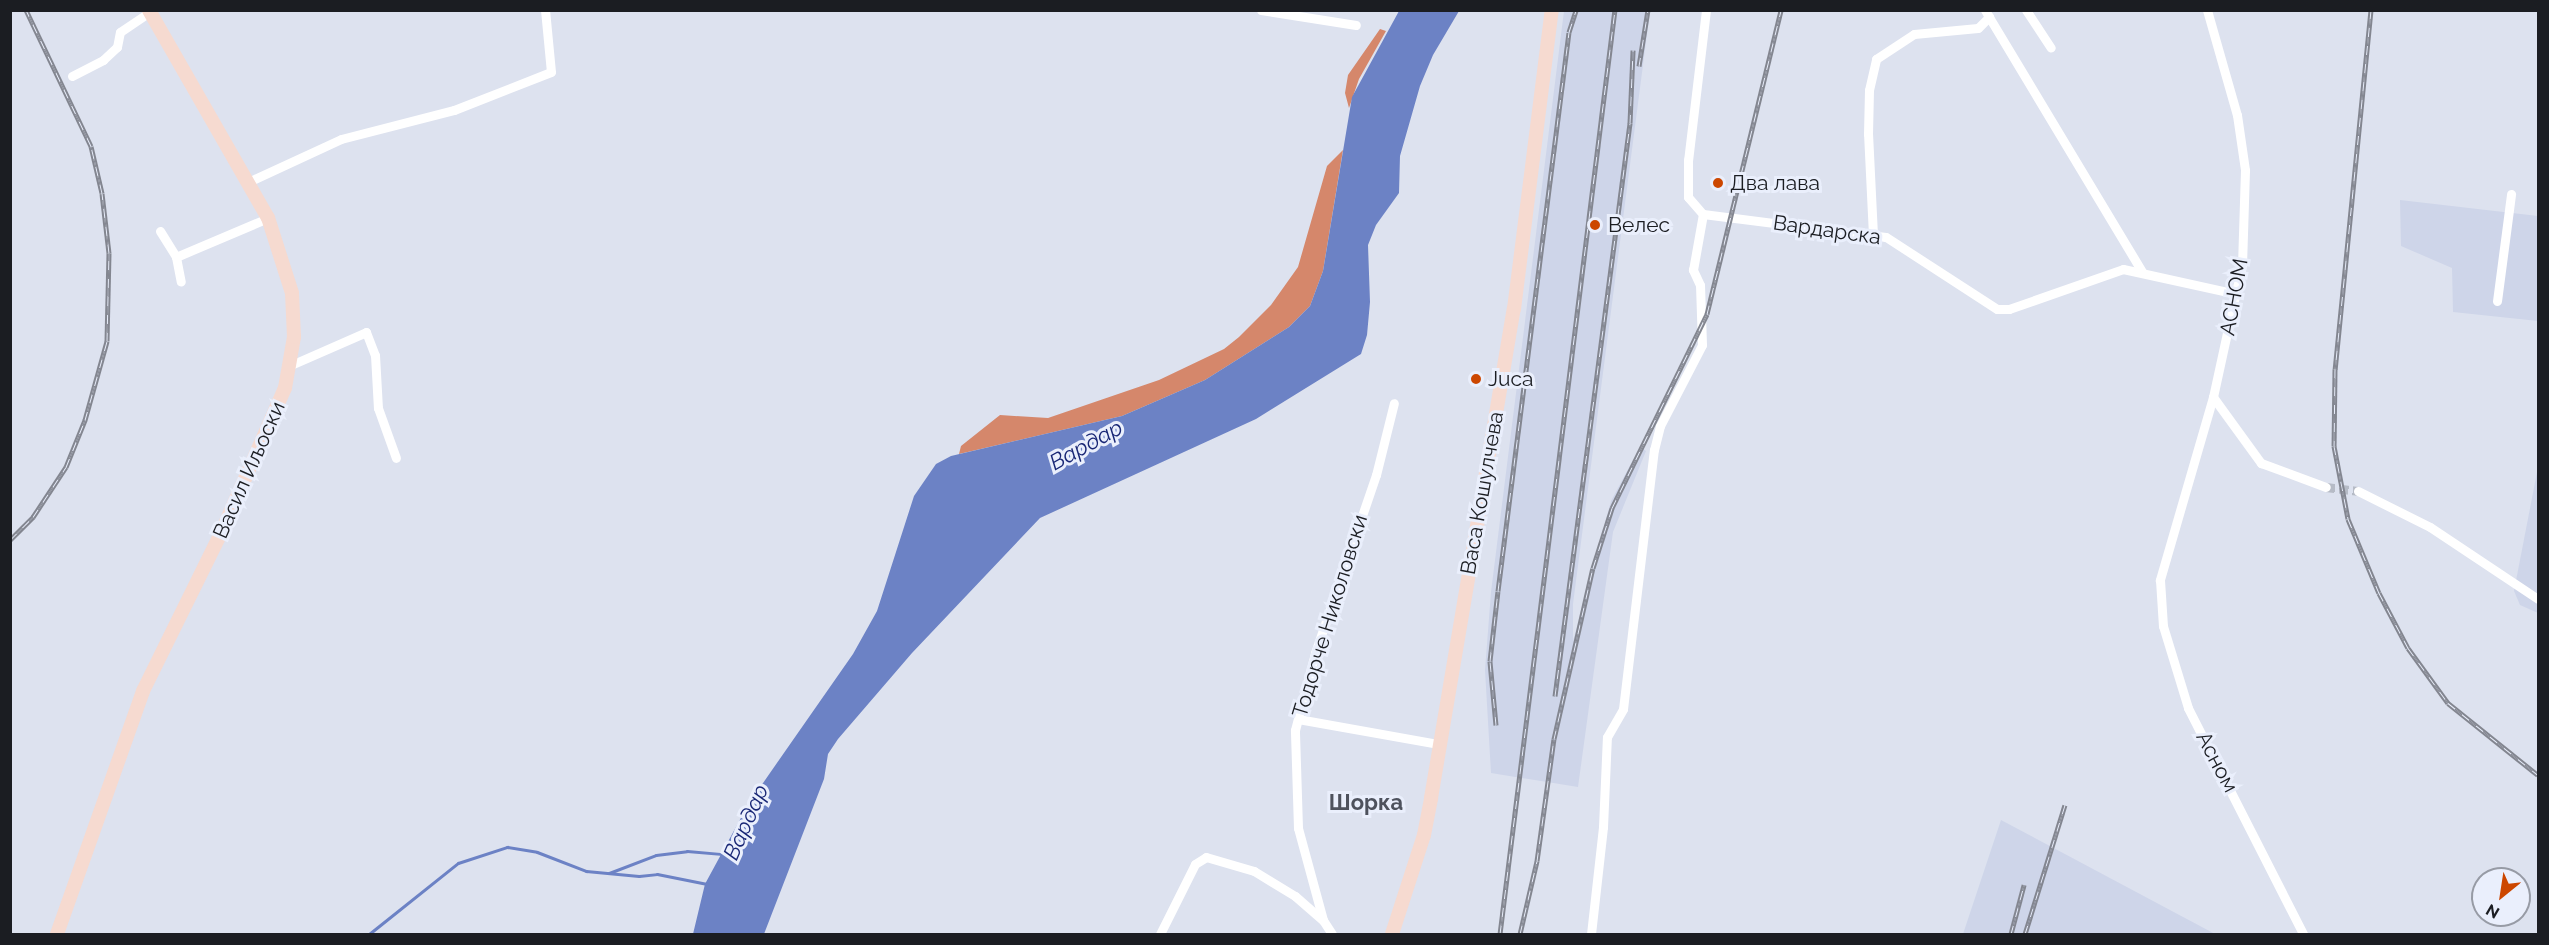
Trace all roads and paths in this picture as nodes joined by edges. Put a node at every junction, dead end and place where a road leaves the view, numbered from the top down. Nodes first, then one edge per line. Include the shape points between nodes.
1 (544, 10) edge
2 (1261, 10) edge
3 (1552, 10) edge
4 (1706, 10) edge
5 (2026, 10) edge
6 (2207, 10) edge
7 (149, 11) edge
8 (1987, 14) edge
9 (1356, 25) dead end
10 (2050, 48) dead end
11 (72, 76) dead end
12 (248, 182) junction
13 (2511, 194) dead end
14 (1703, 214) junction
15 (268, 218) junction
16 (160, 231) dead end
17 (1873, 235) junction
18 (176, 257) junction
19 (2142, 272) junction
20 (182, 282) dead end
21 (2237, 294) junction
22 (2497, 301) dead end
23 (291, 365) junction
24 (2213, 397) junction
25 (1394, 403) dead end
26 (396, 458) dead end
27 (2326, 488) tunnel mouth
28 (2358, 491) tunnel mouth
29 (2160, 580) joint
30 (2538, 599) edge
31 (1298, 719) junction
32 (1439, 744) junction
33 (1323, 920) junction
34 (1390, 932) edge
35 (57, 934) edge
36 (1160, 934) edge
37 (1332, 934) edge
38 (1591, 934) edge
39 (2303, 934) edge

1 - 12 street via 550,72 454,110 347,137
2 - 9 street
3 - 32 main road, Васа Кошулчева via 1514,309
4 - 14 street via 1688,160 1688,197
5 - 10 street
6 - 21 street, АСНОМ via 2238,115 2245,170 2242,264
7 - 11 street via 120,32 117,47 103,60
7 - 12 main road, Васил Иљоски
8 - 17 street via 1978,28 1914,34 1876,59 1869,90 1868,134
8 - 19 street
12 - 15 main road, Васил Иљоски
13 - 22 street
14 - 17 street, Вардарска
14 - 38 street via 1693,270 1701,285 1702,345 1660,426 1654,450 1623,709 1607,737 1604,827
15 - 18 street
15 - 23 main road, Васил Иљоски via 292,293
16 - 18 street
17 - 19 street, Вардарска via 1899,243 1981,302 1997,309 2010,309 2109,272
18 - 20 street
19 - 21 street, Вардарска
21 - 24 street, АСНОМ
23 - 26 street via 366,332 375,355 378,408
23 - 35 main road, Васил Иљоски via 259,450 144,691
24 - 27 street via 2261,464
24 - 29 street, АСНОМ
25 - 31 street, Тодорче Николовски via 1376,476 1314,653
28 - 30 street via 2430,527
29 - 39 street, Асном via 2163,626 2188,708
31 - 32 street
31 - 33 street, Тодорче Николовски via 1297,818
32 - 34 main road, Васа Кошулчева via 1424,835
33 - 36 street via 1295,896 1254,871 1206,857 1195,864
33 - 37 street, Тодорче Николовски

